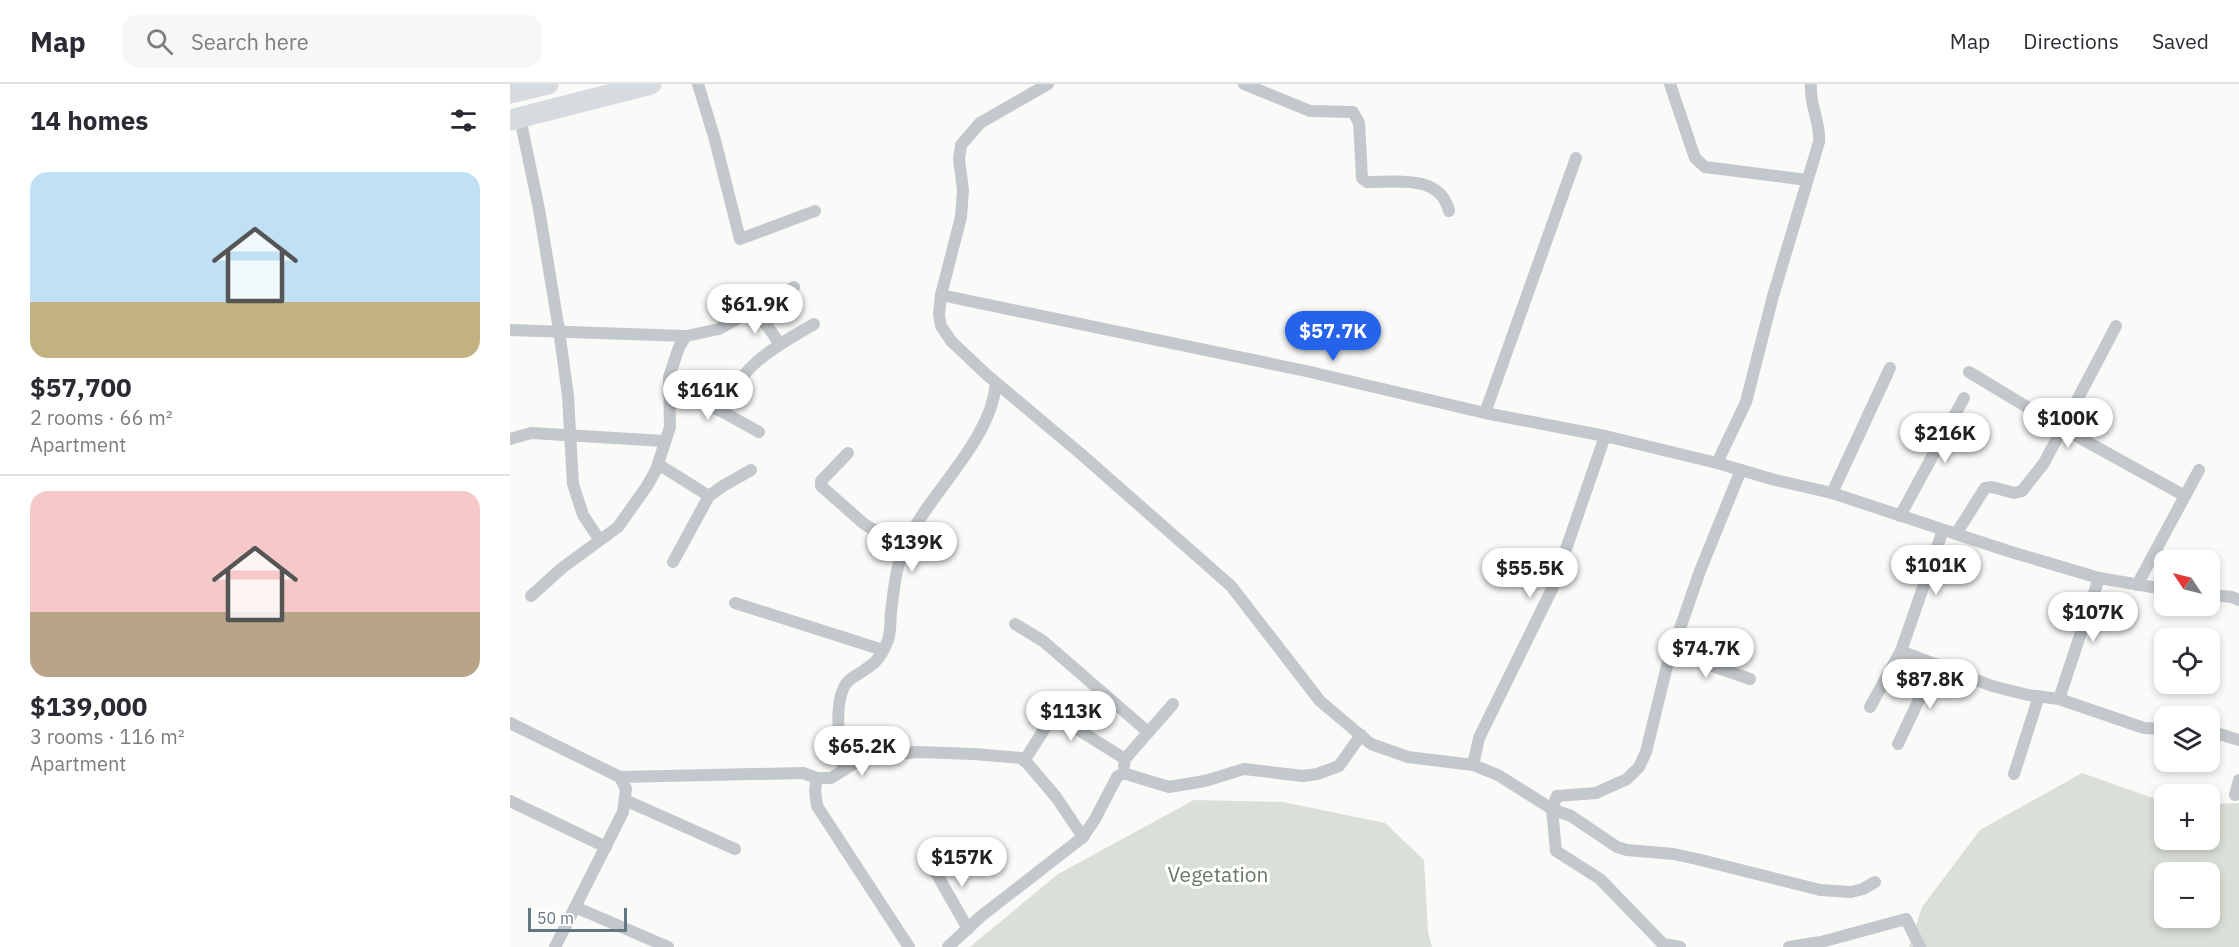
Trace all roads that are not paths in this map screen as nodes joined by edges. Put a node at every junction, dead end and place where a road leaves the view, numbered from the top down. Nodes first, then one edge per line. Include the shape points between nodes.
1 (548, 84) edge
2 (651, 84) edge
3 (698, 84) edge
4 (1048, 84) edge
5 (1244, 84) edge
6 (1670, 84) edge
7 (1811, 84) edge
8 (510, 93) edge
9 (515, 119) edge
10 (1576, 158) dead end
11 (1807, 180) junction
12 (815, 211) dead end
13 (1449, 211) dead end
14 (794, 287) dead end
15 (941, 295) junction
16 (755, 309) junction
17 (814, 324) dead end
18 (2116, 326) dead end
19 (510, 330) edge
20 (559, 330) junction
21 (686, 336) junction
22 (780, 344) junction
23 (1890, 368) dead end
24 (1969, 372) dead end
25 (996, 383) junction
26 (669, 389) junction
27 (1964, 398) dead end
28 (723, 412) junction
29 (1485, 413) junction
30 (2062, 428) junction
31 (759, 432) dead end
32 (570, 436) junction
33 (1605, 436) junction
34 (510, 439) edge
35 (664, 441) junction
36 (848, 453) dead end
37 (1717, 463) junction
38 (658, 464) junction
39 (751, 470) dead end
40 (1742, 470) junction
41 (2199, 470) dead end
42 (1832, 493) junction
43 (709, 496) junction
44 (2185, 496) junction
45 (1900, 516) junction
46 (1949, 532) junction
47 (599, 539) junction
48 (907, 541) junction
49 (673, 561) dead end
50 (2099, 578) junction
51 (2137, 585) junction
52 (2154, 588) edge
53 (531, 596) dead end
54 (2220, 596) edge
55 (2239, 600) edge
56 (735, 603) dead end
57 (1015, 624) dead end
58 (883, 650) junction
59 (1901, 651) junction
60 (1672, 652) junction
61 (1936, 664) junction
62 (1750, 679) dead end
63 (2039, 696) junction
64 (2059, 699) junction
65 (1173, 704) dead end
66 (1870, 707) dead end
67 (510, 723) edge
68 (2154, 728) edge
69 (1148, 732) junction
70 (2220, 734) edge
71 (1361, 735) junction
72 (2239, 740) edge
73 (1898, 744) dead end
74 (1125, 759) junction
75 (1024, 761) junction
76 (1473, 765) junction
77 (844, 770) junction
78 (1123, 773) junction
79 (2014, 774) dead end
80 (620, 777) junction
81 (817, 777) junction
82 (2239, 780) edge
83 (2235, 795) dead end
84 (625, 800) junction
85 (510, 801) edge
86 (1552, 810) junction
87 (1083, 837) junction
88 (606, 847) junction
89 (735, 849) dead end
90 (930, 862) dead end
91 (1875, 882) dead end
92 (575, 907) junction
93 (968, 929) junction
94 (555, 947) edge
95 (668, 947) edge
96 (909, 947) edge
97 (948, 947) edge
98 (1680, 947) edge
99 (1789, 947) edge
100 (1920, 947) edge

1 - 8 highway
2 - 9 highway
3 - 12 street via 740,239
4 - 15 street via 980,123 962,145 961,217
5 - 13 street via 1310,111 1353,112 1359,123 1362,178 1367,182 1422,183 1444,197
6 - 11 street via 1695,158 1705,167
7 - 11 street via 1810,96 1820,135
9 - 20 street via 540,209
10 - 29 street
11 - 37 street via 1746,402
14 - 16 street
15 - 25 street via 941,326 951,341
15 - 29 street via 1306,371
16 - 21 street via 719,329
16 - 22 street
17 - 22 street
18 - 30 street
19 - 20 street
20 - 21 street
20 - 32 street
21 - 26 street via 669,377
22 - 28 street via 744,373
23 - 42 street
24 - 30 street
25 - 48 street via 992,405 975,440
25 - 71 street via 1231,586 1320,701
26 - 28 street
26 - 35 street via 669,427
27 - 45 street
28 - 31 street
29 - 33 street
30 - 44 street
30 - 46 street via 2044,463 2022,491 2014,494 1985,488
32 - 34 street via 531,433
32 - 35 street
32 - 47 street via 573,484 583,515
33 - 37 street
33 - 76 street via 1553,587 1479,738
35 - 38 street
36 - 48 street via 821,486 872,529
37 - 40 street
38 - 43 street
38 - 47 street via 631,511 618,527
39 - 43 street
40 - 42 street
40 - 60 street
41 - 44 street
42 - 45 street
43 - 49 street
44 - 51 street
45 - 46 street
46 - 50 street
46 - 59 street
47 - 53 street
48 - 58 street via 894,580 889,638
50 - 51 street
50 - 64 street
51 - 52 street
54 - 55 street
56 - 58 street
57 - 69 street via 1043,641
58 - 77 street via 871,668 850,679 839,704 838,742
59 - 61 street
59 - 66 street
60 - 62 street
60 - 86 street via 1639,767 1627,779 1596,793 1557,796
61 - 63 street via 1992,686
61 - 73 street
63 - 64 street
63 - 79 street
64 - 68 street
65 - 69 street
67 - 80 street
69 - 74 street
70 - 72 street
71 - 76 street via 1371,744 1408,757
71 - 78 street via 1339,766 1317,774 1244,769 1169,787
74 - 75 street via 1058,717 1049,722
74 - 78 street
75 - 77 street via 1000,755 917,752 862,758
75 - 87 street via 1056,797
76 - 86 street via 1498,775
77 - 81 street via 831,778
78 - 87 street
80 - 81 street via 803,773
80 - 84 street via 626,789
81 - 96 street via 817,806
82 - 83 street
84 - 88 street
84 - 89 street
85 - 88 street
86 - 91 street via 1571,816 1627,850 1701,860 1820,890 1851,892
86 - 98 street via 1556,851 1600,879 1663,944
87 - 93 street
88 - 92 street
90 - 93 street
92 - 94 street
92 - 95 street
93 - 97 street
99 - 100 street via 1906,919

